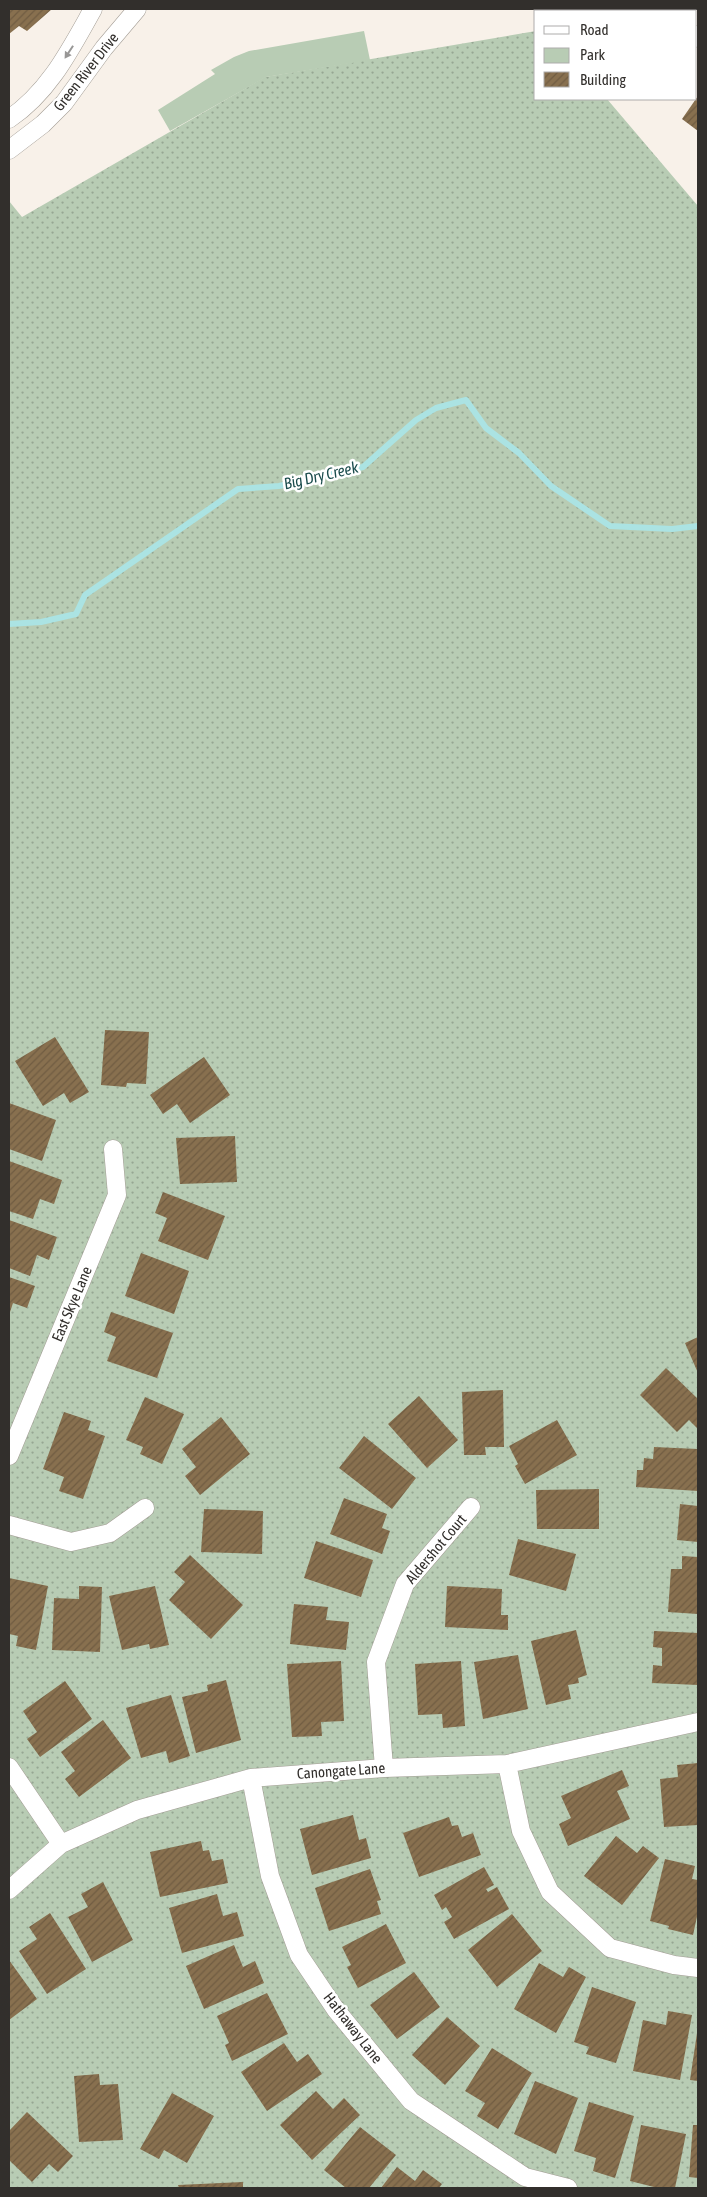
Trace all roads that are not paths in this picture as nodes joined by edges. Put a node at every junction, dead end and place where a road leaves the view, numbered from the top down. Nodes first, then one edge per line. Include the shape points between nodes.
1 (92, 9) edge
2 (137, 9) edge
3 (9, 119) edge
4 (9, 150) edge
5 (113, 1149) dead end
6 (9, 1456) edge
7 (471, 1507) dead end
8 (145, 1508) dead end
9 (9, 1525) edge
10 (698, 1722) edge
11 (507, 1764) junction
12 (9, 1766) edge
13 (384, 1768) junction
14 (251, 1778) junction
15 (61, 1844) junction
16 (9, 1890) edge
17 (698, 1968) edge
18 (568, 2188) edge

1 -> 3 street, Green River Drive via 80,36 53,76 35,98
2 - 4 street, Green River Drive via 64,103
5 - 6 street, East Skye Lane via 117,1194
7 - 13 street, Aldershot Court via 405,1584 376,1662
8 - 9 street via 110,1533 71,1542
10 - 11 street, Canongate Lane
11 - 13 street, Canongate Lane
11 - 17 street via 521,1831 550,1892 610,1948
12 - 15 street
13 - 14 street, Canongate Lane
14 - 15 street, Canongate Lane via 137,1810
14 - 18 street, Hathaway Lane via 270,1876 299,1955 336,2010 411,2101 525,2177
15 - 16 street, Canongate Lane

